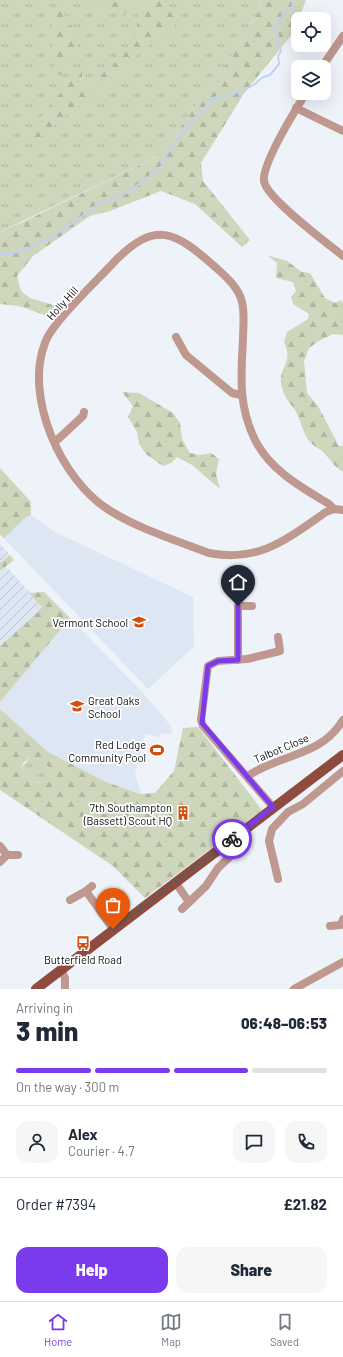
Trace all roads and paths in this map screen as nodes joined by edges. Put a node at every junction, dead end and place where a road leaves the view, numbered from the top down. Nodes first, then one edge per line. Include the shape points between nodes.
1 (343, 36) edge
2 (327, 60) edge
3 (301, 100) edge
4 (296, 108) junction
5 (343, 132) edge
6 (343, 256) edge
7 (176, 337) dead end
8 (241, 395) junction
9 (84, 412) dead end
10 (55, 442) junction
11 (334, 510) junction
12 (343, 510) edge
13 (252, 606) dead end
14 (278, 637) dead end
15 (238, 660) junction
16 (342, 722) edge
17 (343, 755) edge
18 (343, 772) edge
19 (248, 776) junction
20 (302, 786) junction
21 (311, 798) junction
22 (273, 807) junction
23 (0, 846) edge
24 (237, 853) dead end
25 (7, 855) junction
26 (18, 855) dead end
27 (0, 862) edge
28 (278, 879) dead end
29 (175, 882) junction
30 (70, 900) dead end
31 (189, 902) junction
32 (182, 909) dead end
33 (342, 924) edge
34 (330, 926) dead end
35 (113, 929) junction
36 (343, 962) edge
37 (61, 969) junction
38 (36, 989) edge
39 (66, 989) edge
40 (294, 989) edge

1 - 2 street
3 - 4 street
4 - 5 street
4 - 6 street via 267,168 264,183 291,213
7 - 8 street via 186,354 232,393
8 - 10 street, Holly Hill via 244,314 240,295 228,278 189,244 170,236 151,236 127,250 66,314 45,342 40,371 40,401
8 - 11 street, Holly Hill via 244,412 255,440 272,464
9 - 10 street via 83,416
10 - 11 street, Holly Hill via 74,475 96,500 108,509 131,522 209,553 244,554 268,549 326,512
11 - 12 street, Holly Hill
13 - 15 street via 238,606
14 - 15 street via 280,651
15 - 19 street via 218,661 208,666 201,720 203,726
16 - 19 street, Talbot Close via 329,737 307,751 260,767
17 - 20 main road
18 - 21 street
19 - 22 street
20 - 21 street
20 - 22 main road
21 - 28 street via 288,812 272,828 269,841
22 - 29 main road
23 - 25 street
24 - 31 street via 218,868 206,886
25 - 26 street
25 - 27 street
29 - 31 street
29 - 35 main road
30 - 35 street via 89,888
31 - 32 street
33 - 34 street
35 - 37 main road
36 - 40 street
37 - 38 main road
37 - 39 street

